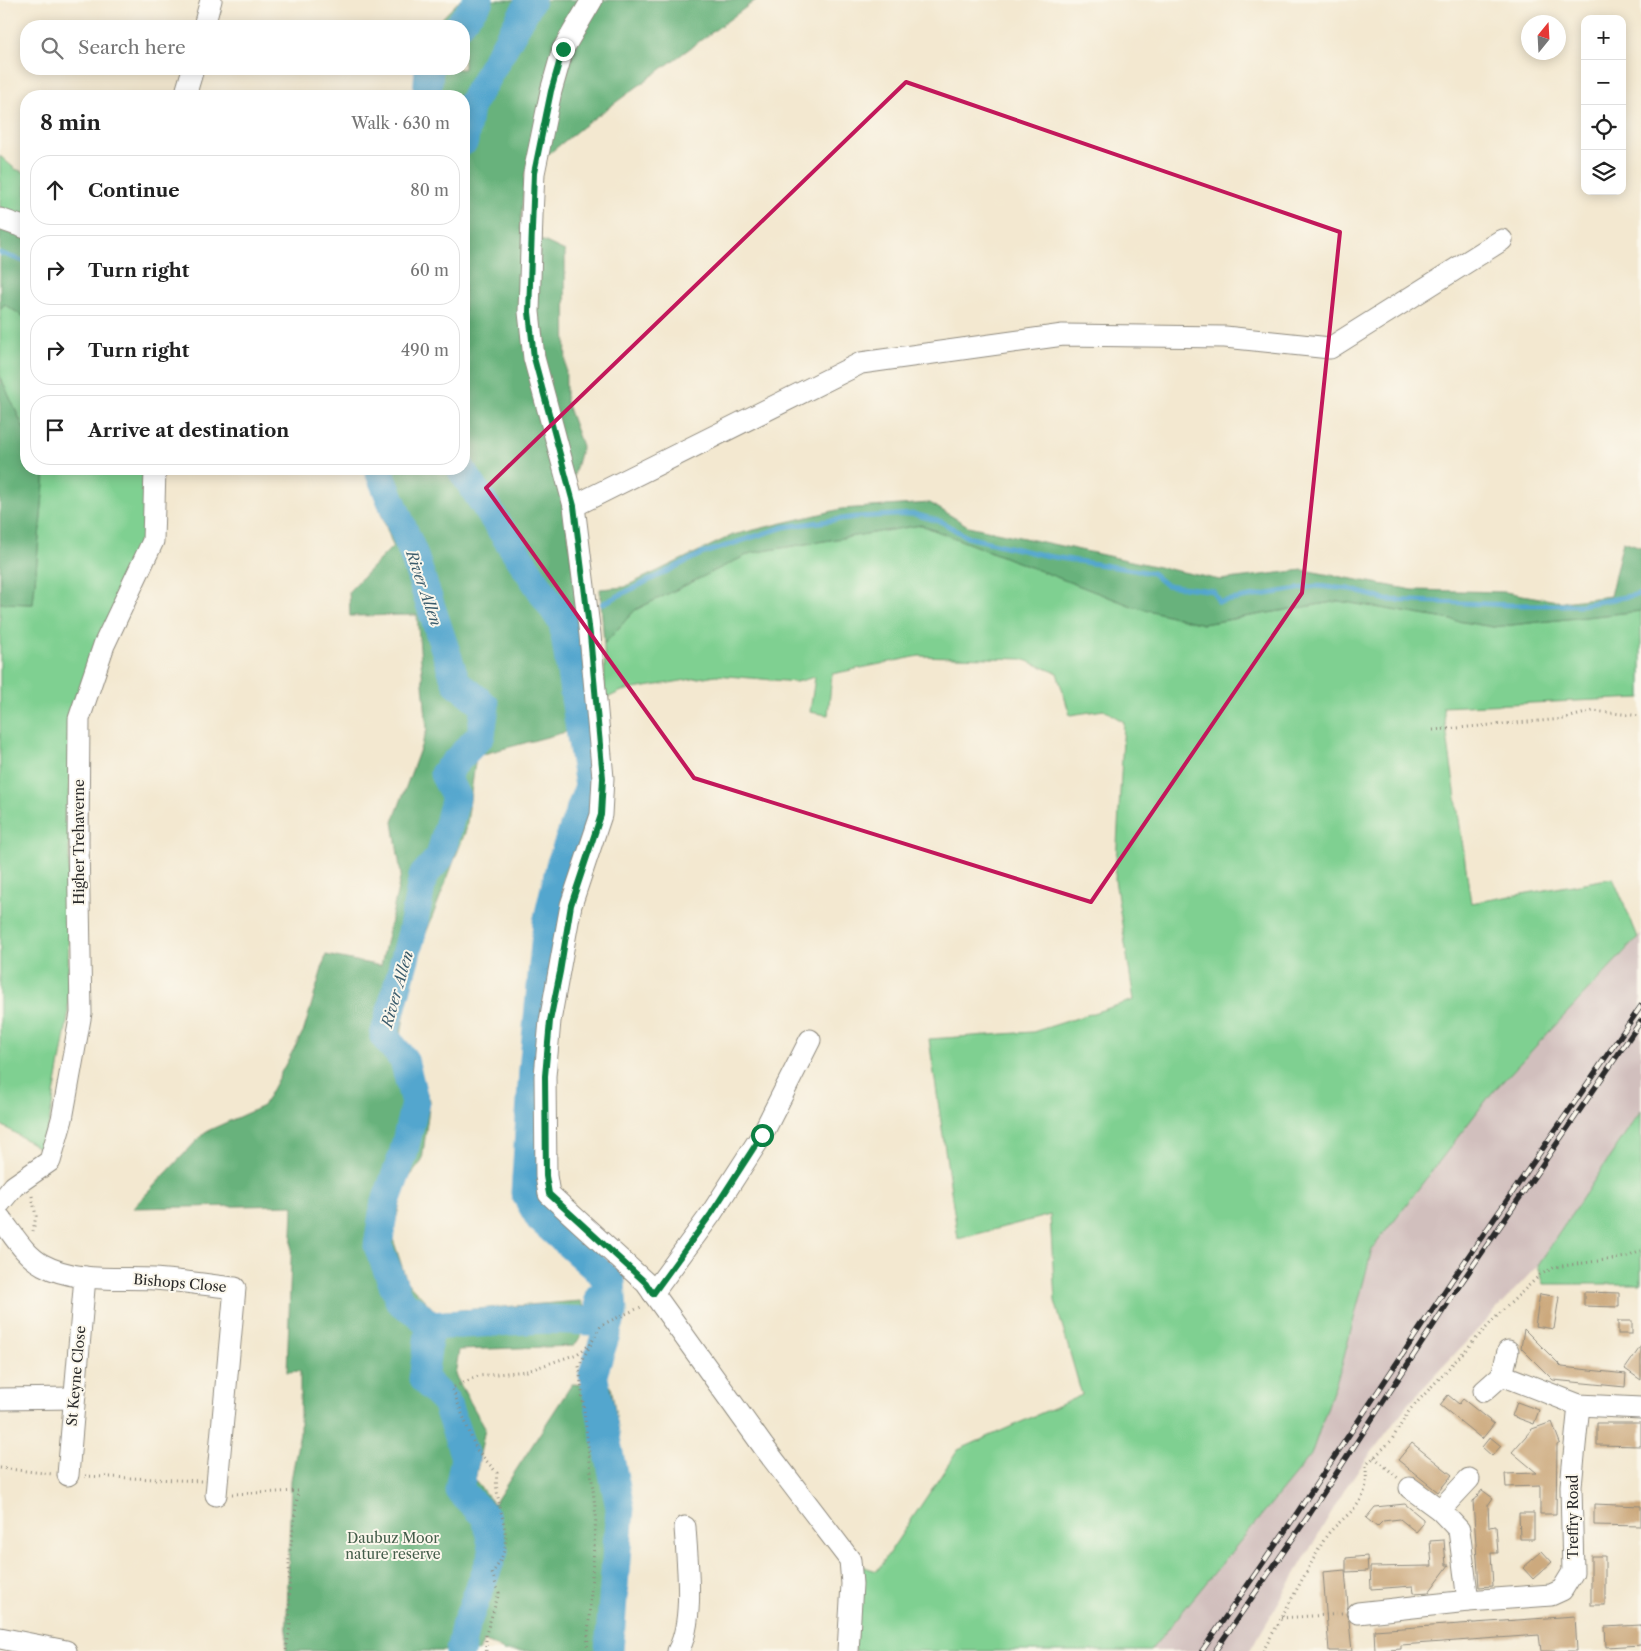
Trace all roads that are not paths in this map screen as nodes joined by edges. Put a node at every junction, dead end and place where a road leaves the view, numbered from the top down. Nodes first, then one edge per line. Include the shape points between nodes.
1 (211, 0) edge
2 (592, 0) edge
3 (206, 20) edge
4 (191, 75) edge
5 (188, 90) edge
6 (0, 219) edge
7 (20, 226) edge
8 (1502, 240) dead end
9 (155, 475) edge
10 (574, 506) junction
11 (810, 1040) dead end
12 (0, 1173) edge
13 (20, 1183) junction
14 (0, 1203) edge
15 (0, 1218) edge
16 (85, 1277) junction
17 (653, 1294) junction
18 (1508, 1351) dead end
19 (1502, 1375) junction
20 (1484, 1391) dead end
21 (74, 1398) junction
22 (0, 1399) edge
23 (1579, 1405) junction
24 (1641, 1408) edge
25 (68, 1475) road end
26 (1469, 1479) dead end
27 (217, 1488) road end
28 (1410, 1488) road end
29 (1440, 1510) junction
30 (686, 1527) dead end
31 (1468, 1600) junction
32 (1358, 1613) road end
33 (0, 1638) edge
34 (66, 1651) edge
35 (678, 1651) edge
36 (848, 1651) edge

1 - 3 street
2 - 10 street via 563,49 551,91 534,173 532,216 529,312 534,358
4 - 5 street
6 - 7 street
8 - 10 street via 1330,348 1225,337 1063,336 861,363
9 - 13 street, Higher Trehaverne via 152,541 104,645 80,719 81,1013 62,1119 50,1161
10 - 17 street via 603,778 601,815 571,905 550,1021 545,1076 546,1176 549,1194 646,1283
11 - 17 street via 762,1135 711,1214
12 - 13 street
13 - 14 street, Higher Trehaverne
15 - 16 street, Bishops Close via 28,1254 43,1265
16 - 21 street, St Keyne Close
16 - 27 street, Bishops Close via 157,1279 235,1288
17 - 36 street via 850,1560 852,1584
18 - 19 street
19 - 20 street
19 - 23 street
21 - 22 street
21 - 25 street, St Keyne Close
23 - 24 street
23 - 31 street, Treffry Road via 1571,1486 1571,1579 1562,1590 1551,1596
26 - 29 street
28 - 29 street
29 - 31 street via 1459,1530
30 - 35 street via 688,1598 686,1627
31 - 32 street, Treffry Road
33 - 34 street

